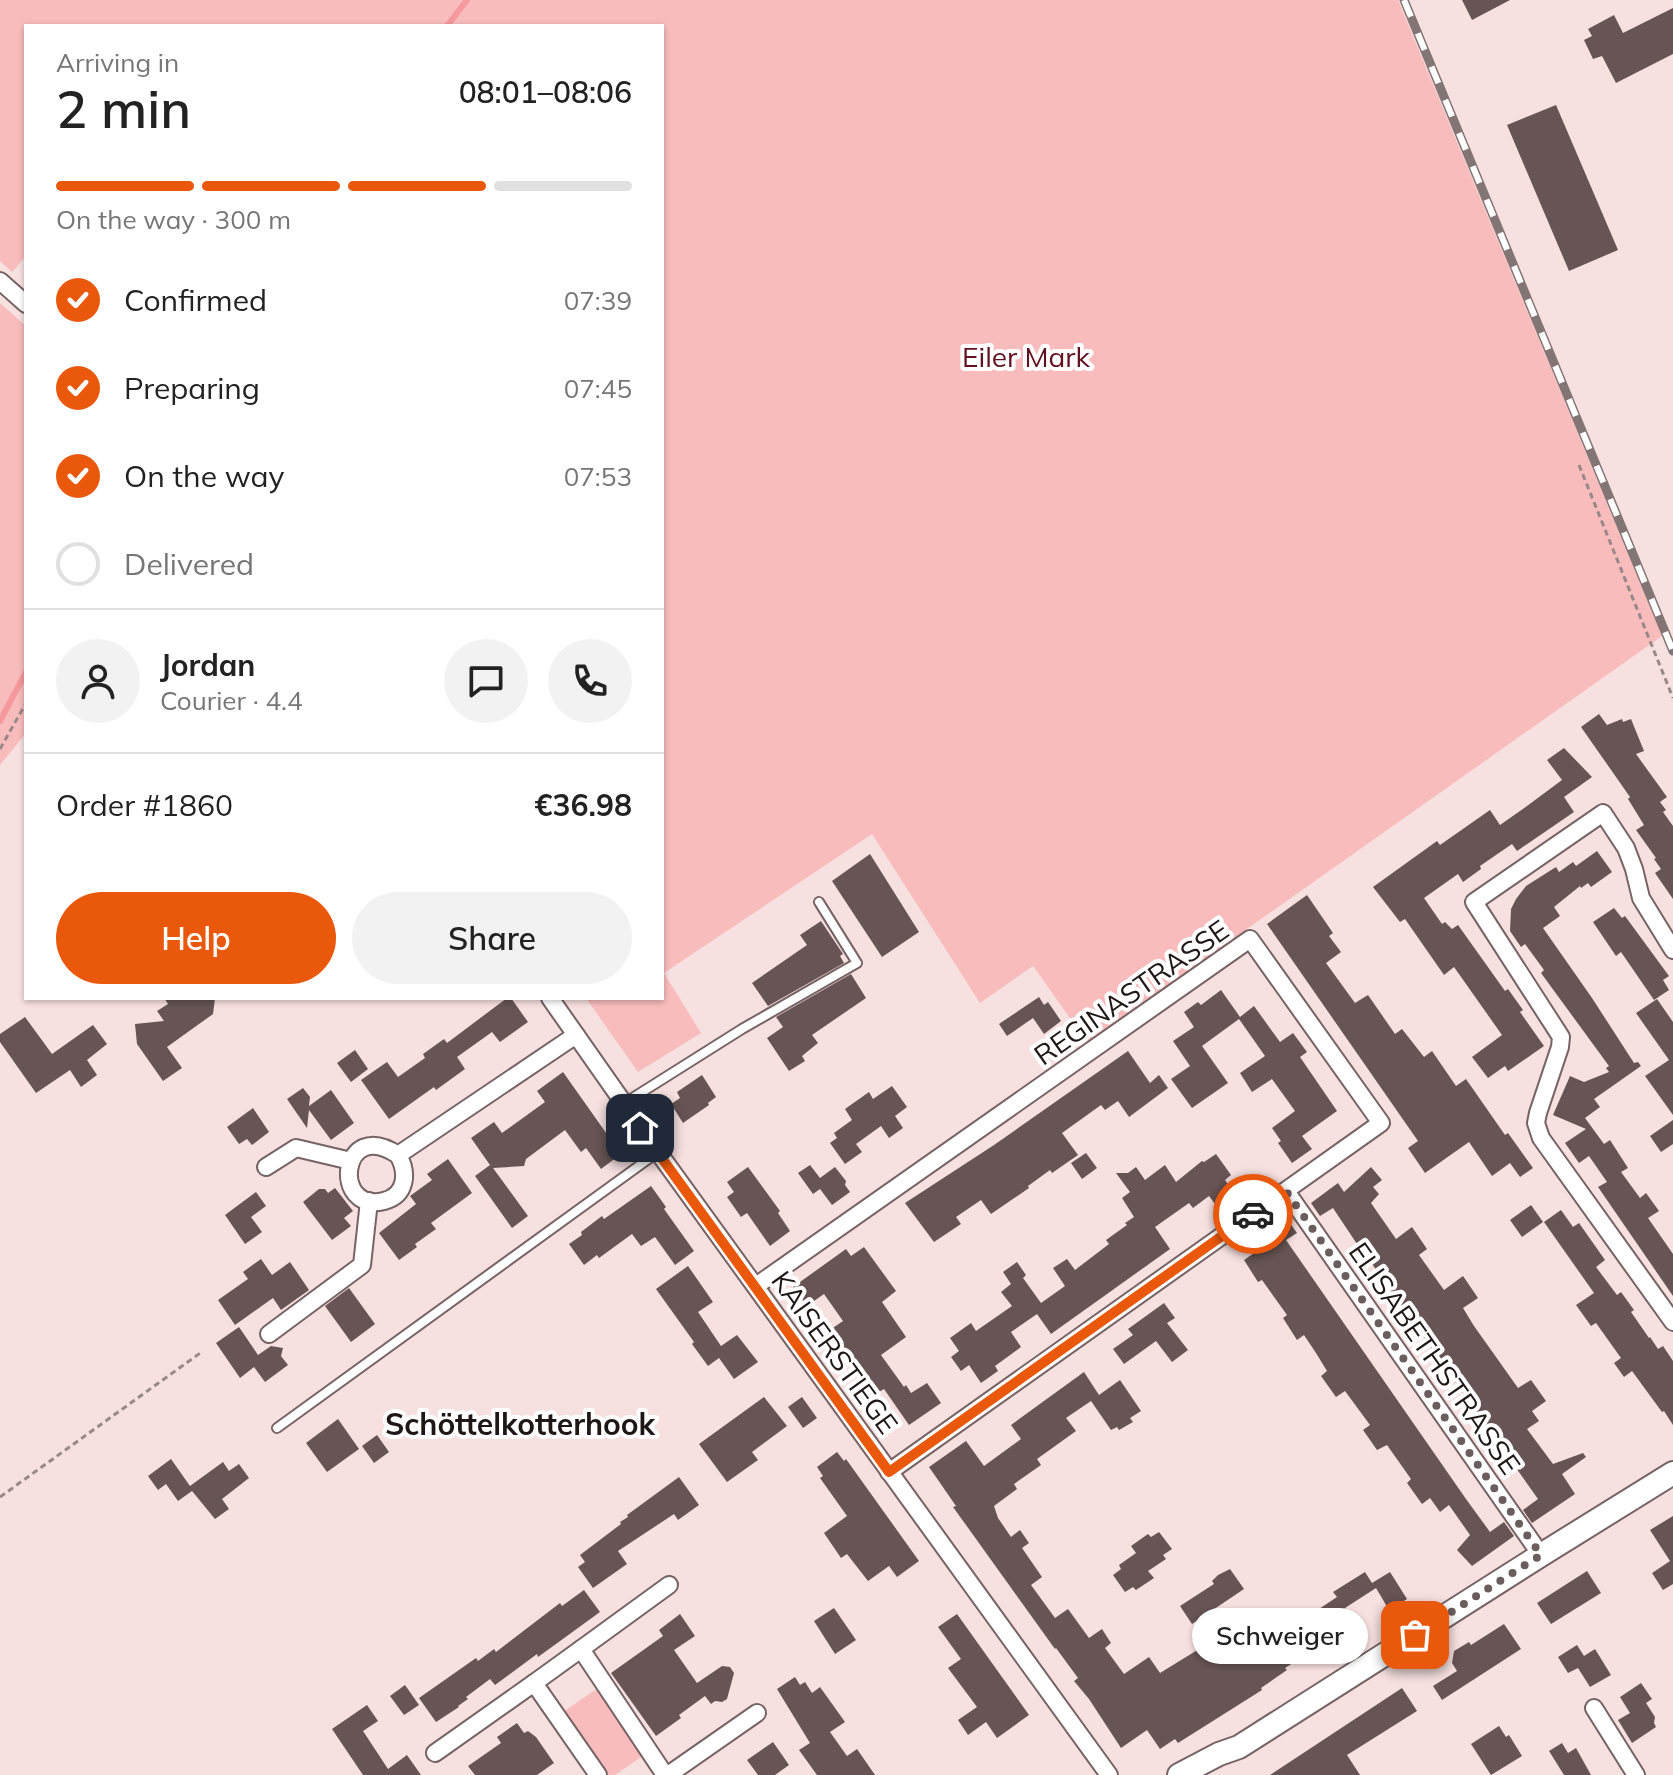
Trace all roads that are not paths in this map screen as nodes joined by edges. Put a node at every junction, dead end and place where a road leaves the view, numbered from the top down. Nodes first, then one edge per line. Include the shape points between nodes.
1 (0, 281) edge
2 (24, 302) edge
3 (819, 902) dead end
4 (1673, 950) edge
5 (551, 1000) edge
6 (576, 1035) junction
7 (623, 1104) junction
8 (658, 1152) junction
9 (398, 1155) junction
10 (351, 1161) junction
11 (266, 1167) dead end
12 (1286, 1191) junction
13 (369, 1201) junction
14 (756, 1286) junction
15 (1673, 1321) edge
16 (269, 1334) dead end
17 (277, 1428) dead end
18 (889, 1472) junction
19 (1673, 1473) edge
20 (1541, 1555) junction
21 (669, 1585) dead end
22 (581, 1649) junction
23 (534, 1683) junction
24 (1594, 1708) dead end
25 (757, 1713) dead end
26 (1239, 1747) junction
27 (435, 1753) dead end
28 (598, 1775) edge
29 (667, 1775) edge
30 (1109, 1775) edge
31 (1179, 1775) edge
32 (1209, 1775) edge
33 (1636, 1775) edge

1 - 2 street
3 - 7 lane via 857,963
4 - 15 street via 1641,898 1626,848 1603,813 1474,902 1561,1037 1536,1123 1541,1138
5 - 6 street, KAISERSTIEGE
6 - 7 street, KAISERSTIEGE
6 - 9 street
7 - 8 street, KAISERSTIEGE
8 - 14 street, KAISERSTIEGE
8 - 17 lane
9 - 10 street via 371,1145
9 - 13 street via 405,1179 399,1191 390,1199
10 - 11 street via 296,1148
10 - 13 street via 352,1189
12 - 14 street, REGINASTRASSE via 1381,1123 1250,939
12 - 18 street, REGINASTRASSE
12 - 20 street, ELISABETHSTRASSE
13 - 16 street via 362,1265
14 - 18 street, KAISERSTIEGE
18 - 30 street, KAISERSTIEGE
19 - 20 street
20 - 26 street
21 - 22 street
22 - 23 street
22 - 29 street
23 - 27 street
23 - 28 street
24 - 33 street
25 - 29 street
26 - 31 street
26 - 32 street

